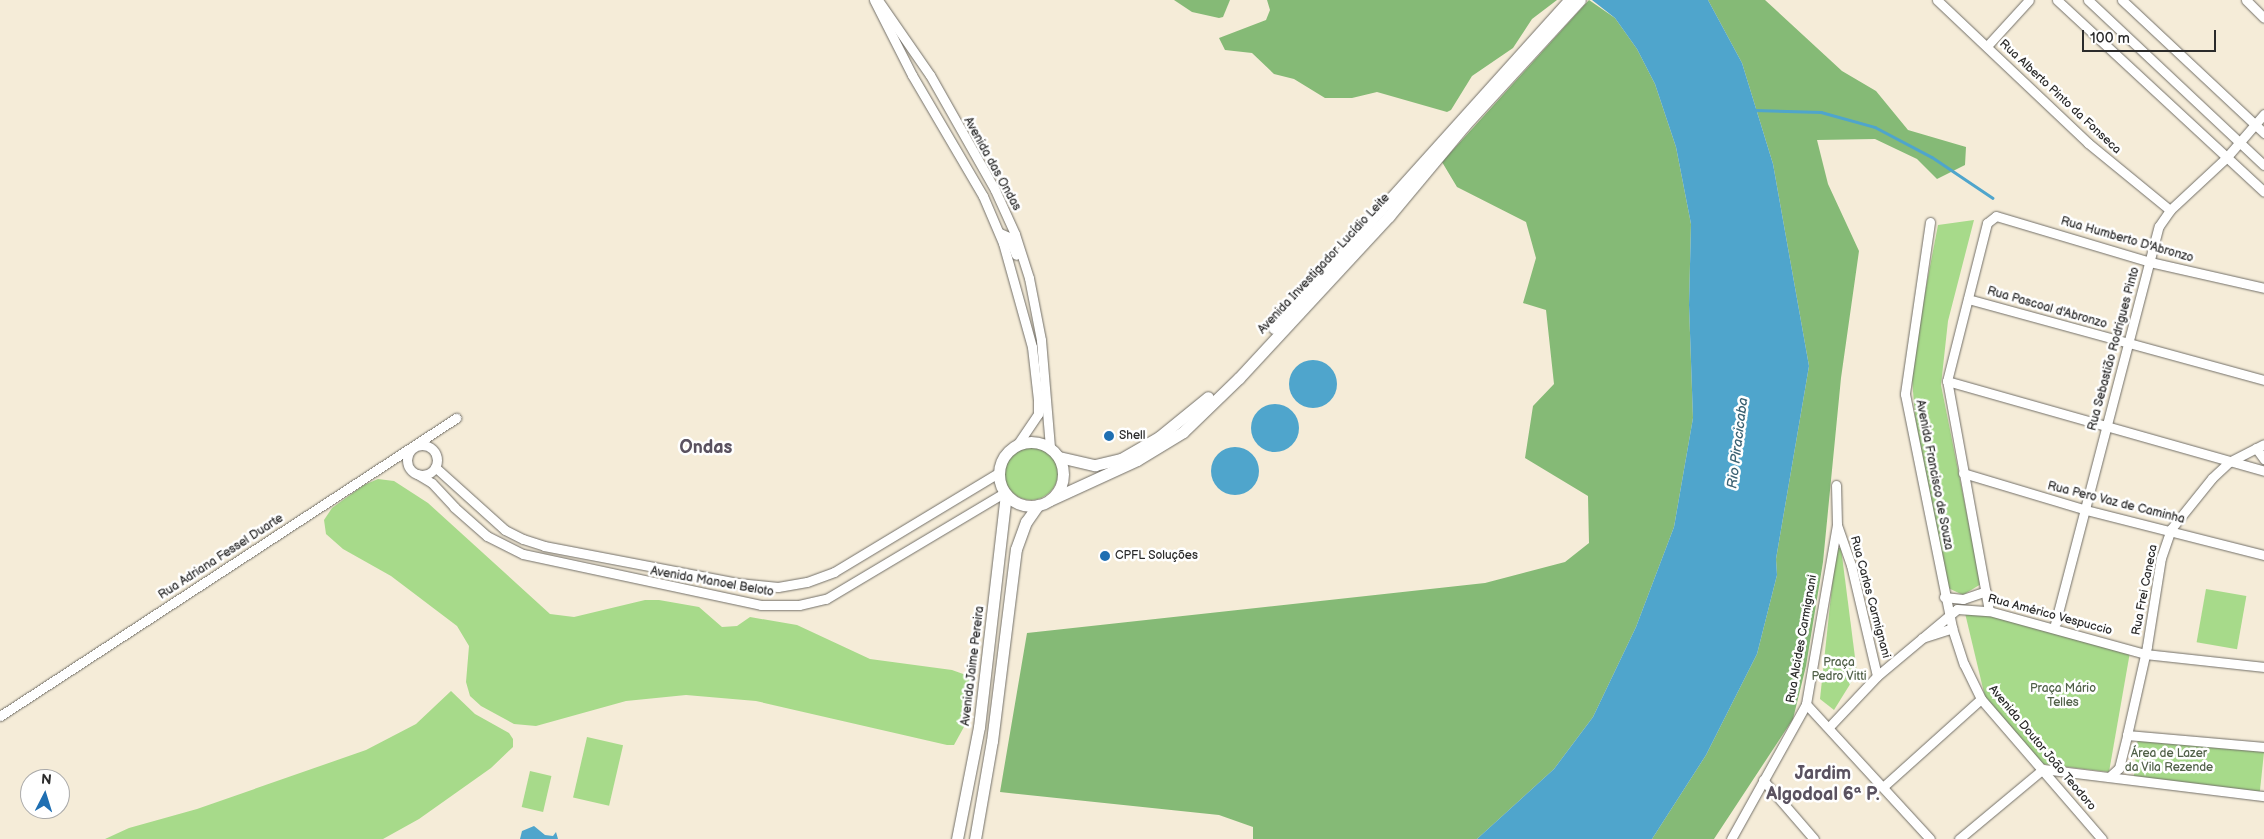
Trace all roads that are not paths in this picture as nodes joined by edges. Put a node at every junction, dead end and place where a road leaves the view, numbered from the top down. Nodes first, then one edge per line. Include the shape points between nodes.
1 (874, 0) edge
2 (878, 0) edge
3 (1937, 0) edge
4 (2029, 0) edge
5 (2057, 0) edge
6 (2088, 0) edge
7 (2122, 0) edge
8 (2246, 0) edge
9 (1573, 2) edge
10 (879, 14) junction
11 (2264, 18) edge
12 (1987, 46) junction
13 (917, 55) junction
14 (912, 75) junction
15 (948, 109) junction
16 (2264, 114) edge
17 (2254, 124) junction
18 (2264, 133) edge
19 (2239, 142) junction
20 (2226, 158) junction
21 (2264, 165) edge
22 (2264, 192) edge
23 (2170, 210) junction
24 (1930, 222) dead end
25 (1000, 233) junction
26 (2150, 262) junction
27 (2264, 288) edge
28 (1031, 289) junction
29 (1968, 299) junction
30 (2130, 345) junction
31 (2264, 380) edge
32 (1947, 381) junction
33 (456, 418) dead end
34 (2107, 426) junction
35 (1018, 444) junction
36 (415, 445) junction
37 (2260, 446) edge
38 (1050, 447) junction
39 (1059, 457) junction
40 (2264, 459) edge
41 (2229, 462) junction
42 (435, 467) junction
43 (2264, 471) edge
44 (998, 473) junction
45 (1963, 473) junction
46 (417, 474) junction
47 (1836, 485) dead end
48 (1005, 494) junction
49 (1050, 500) junction
50 (1038, 505) junction
51 (2086, 510) junction
52 (1836, 525) junction
53 (2171, 529) junction
54 (2264, 555) edge
55 (1986, 592) junction
56 (1944, 597) junction
57 (1989, 611) junction
58 (1948, 614) junction
59 (1952, 628) junction
60 (2054, 628) junction
61 (1917, 640) junction
62 (2145, 654) junction
63 (2264, 667) edge
64 (1878, 676) junction
65 (1981, 699) junction
66 (1806, 704) junction
67 (0, 716) edge
68 (1829, 727) junction
69 (2128, 735) junction
70 (2138, 735) junction
71 (2264, 747) edge
72 (2043, 769) junction
73 (2109, 777) junction
74 (1764, 780) junction
75 (2130, 780) junction
76 (1884, 786) junction
77 (2264, 796) edge
78 (957, 839) edge
79 (975, 839) edge
80 (1731, 839) edge
81 (1814, 839) edge
82 (1930, 839) edge
83 (1959, 839) edge
84 (2102, 839) edge

1 - 10 street, Avenida das Ondas
2 - 13 street, Avenida das Ondas
3 - 12 street, Rua Alberto Pinto da Fonseca
4 - 12 street
5 - 20 street
6 - 19 street
7 - 17 street
8 - 11 street
9 - 39 main road, Avenida Investigador Lucídio Leite via 1238,368 1197,407 1159,437 1121,458 1095,465
9 - 49 main road, Avenida Investigador Lucídio Leite via 1389,216 1239,378 1183,432 1137,460
10 - 13 street via 888,21 909,51
10 - 14 street, Avenida das Ondas
12 - 23 street, Rua Alberto Pinto da Fonseca via 2088,143
13 - 15 street, Avenida das Ondas
14 - 15 street via 923,75
14 - 25 street, Avenida das Ondas via 984,196
15 - 28 street, Avenida das Ondas via 1009,219
16 - 17 street, Rua Sebastião Rodrigues Pinto
17 - 18 street
17 - 19 street, Rua Sebastião Rodrigues Pinto
19 - 20 street, Rua Sebastião Rodrigues Pinto
19 - 21 street
20 - 22 street
20 - 23 street, Rua Sebastião Rodrigues Pinto
23 - 26 street, Rua Sebastião Rodrigues Pinto via 2159,226
24 - 56 street, Avenida Francisco de Souza via 1905,394
25 - 28 street via 1009,237
25 - 35 street, Avenida das Ondas via 1023,311 1038,400 1038,414
26 - 27 street, Rua Humberto D'Abronzo
26 - 29 street, Rua Humberto D'Abronzo via 1996,216 1987,223
26 - 30 street, Rua Sebastião Rodrigues Pinto
28 - 38 street, Avenida das Ondas via 1042,340
29 - 30 street, Rua Pascoal d'Abronzo
29 - 32 street
30 - 31 street, Rua Pascoal d'Abronzo
30 - 34 street, Rua Sebastião Rodrigues Pinto
32 - 34 street
32 - 45 street
33 - 36 street, Rua Adriana Fessel Duarte
34 - 41 street
34 - 51 street, Rua Sebastião Rodrigues Pinto
35 - 38 main road via 1034,441
35 - 44 main road via 1007,450
36 - 42 street via 431,448 436,457
36 - 46 street via 408,463
36 - 67 street, Rua Adriana Fessel Duarte
37 - 40 street
37 - 41 street, Rua Frei Caneca
38 - 39 main road
39 - 49 main road via 1064,475 1062,485
41 - 43 street
41 - 53 street, Rua Frei Caneca via 2197,493
42 - 44 street, Avenida Manoel Beloto via 505,530 544,546 738,583 778,587 807,582 834,572
42 - 46 street via 426,474
44 - 48 main road
45 - 51 street, Rua Pero Vaz de Caminha
45 - 55 street
46 - 48 street, Avenida Manoel Beloto via 432,483 487,536 523,554 761,606 799,605 826,599
47 - 52 street, Rua Alcides Carmignani
48 - 50 main road via 1020,505
48 - 78 main road, Avenida Jaime Pereira via 979,727
49 - 50 main road
50 - 79 main road via 1026,522 1016,549 992,741
51 - 53 street, Rua Pero Vaz de Caminha
51 - 60 street, Rua Sebastião Rodrigues Pinto
52 - 64 street, Rua Carlos Carmignani via 1851,565
52 - 66 street, Rua Alcides Carmignani
53 - 54 street, Rua Pero Vaz de Caminha
53 - 62 street, Rua Frei Caneca via 2161,558
55 - 56 street via 1962,599
55 - 57 street
56 - 58 street, Avenida Francisco de Souza
57 - 58 street, Rua Américo Vespuccio via 1957,609
57 - 60 street, Rua Américo Vespuccio
58 - 59 street, Avenida Doutor João Teodoro
58 - 61 street
59 - 61 street
59 - 65 street, Avenida Doutor João Teodoro via 1964,664
60 - 62 street, Rua Américo Vespuccio
61 - 64 street
62 - 63 street, Rua Américo Vespuccio
62 - 69 street, Rua Frei Caneca
64 - 68 street
65 - 72 street, Avenida Doutor João Teodoro
65 - 76 street
66 - 68 street
66 - 74 street, Rua Alcides Carmignani
68 - 76 street
69 - 70 street
69 - 73 street, Rua Frei Caneca via 2119,768
70 - 71 street
70 - 75 street via 2128,750 2125,762
72 - 73 street
72 - 83 street
72 - 84 street, Avenida Doutor João Teodoro
73 - 75 street
74 - 80 street, Rua Alcides Carmignani
74 - 81 street
75 - 77 street
76 - 82 street

